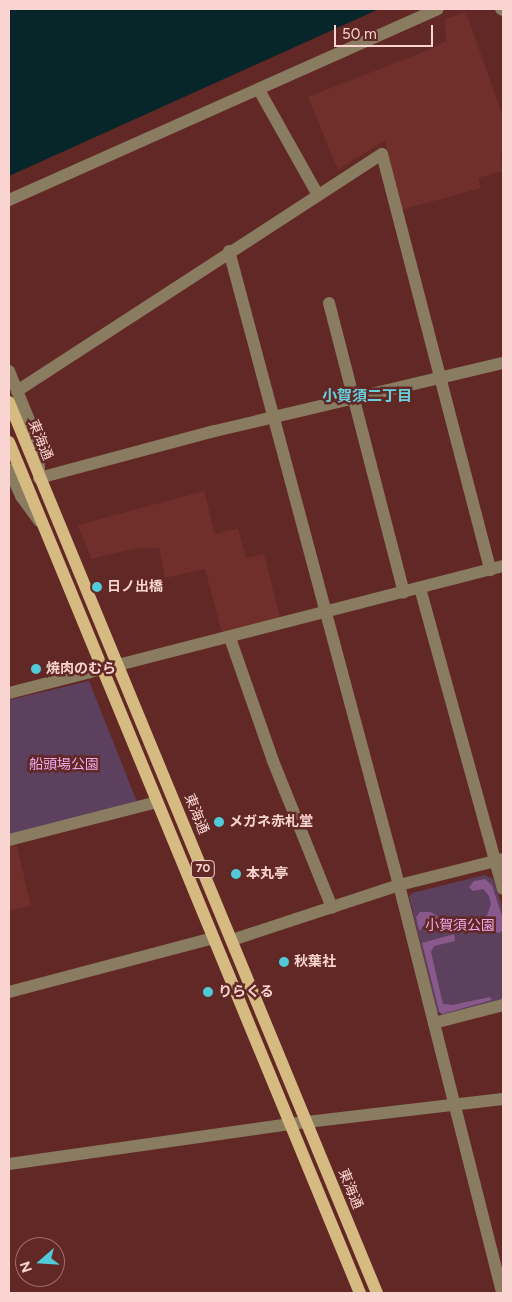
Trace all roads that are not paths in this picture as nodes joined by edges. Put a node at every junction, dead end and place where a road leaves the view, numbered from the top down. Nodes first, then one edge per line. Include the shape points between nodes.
1 (437, 9) edge
2 (259, 90) junction
3 (318, 195) junction
4 (9, 200) edge
5 (229, 251) junction
6 (330, 302) dead end
7 (503, 363) edge
8 (9, 371) edge
9 (441, 378) junction
10 (17, 391) junction
11 (354, 397) junction
12 (9, 402) edge
13 (274, 417) junction
14 (9, 442) edge
15 (9, 469) edge
16 (39, 478) junction
17 (44, 529) junction
18 (503, 566) edge
19 (490, 570) junction
20 (420, 588) junction
21 (404, 592) junction
22 (326, 613) junction
23 (230, 638) junction
24 (120, 667) junction
25 (102, 671) junction
26 (9, 694) edge
27 (157, 802) junction
28 (9, 840) edge
29 (498, 861) edge
30 (399, 885) junction
31 (503, 889) edge
32 (332, 908) junction
33 (213, 938) junction
34 (232, 940) junction
35 (9, 992) edge
36 (503, 1005) edge
37 (434, 1023) junction
38 (503, 1099) edge
39 (455, 1105) junction
40 (290, 1124) junction
41 (308, 1124) junction
42 (9, 1164) edge
43 (499, 1264) edge
44 (360, 1293) edge
45 (377, 1293) edge
46 (502, 1293) edge

1 - 2 street
2 - 3 street
2 - 4 street
3 - 5 street
3 - 9 street via 382,154
5 - 10 street
5 - 13 street
6 - 11 street
7 - 9 street
8 - 10 street
9 - 11 street
9 - 19 street
10 - 16 street via 38,442
11 - 13 street
11 - 21 street
12 - 16 main road, 東海通 / 70
13 - 16 street
13 - 22 street
14 - 17 main road, 70
15 - 17 street via 21,496
16 - 24 main road, 東海通 / 70
17 - 25 main road, 70
18 - 19 street
19 - 20 street
20 - 21 street
20 - 29 street
21 - 22 street
22 - 23 street
22 - 30 street
23 - 24 street
23 - 32 street via 273,761
24 - 25 street
24 - 34 main road, 東海通 / 70
25 - 26 street
25 - 27 main road, 70
27 - 28 street
27 - 33 main road, 70
29 - 30 street
29 - 31 street
30 - 32 street
30 - 37 street
32 - 34 street
33 - 35 street
33 - 40 main road, 70
34 - 41 main road, 東海通 / 70
36 - 37 street
37 - 39 street
38 - 39 street
39 - 41 street
39 - 43 street
40 - 41 street
40 - 42 street
40 - 44 main road, 70
41 - 45 main road, 東海通 / 70
43 - 46 street

